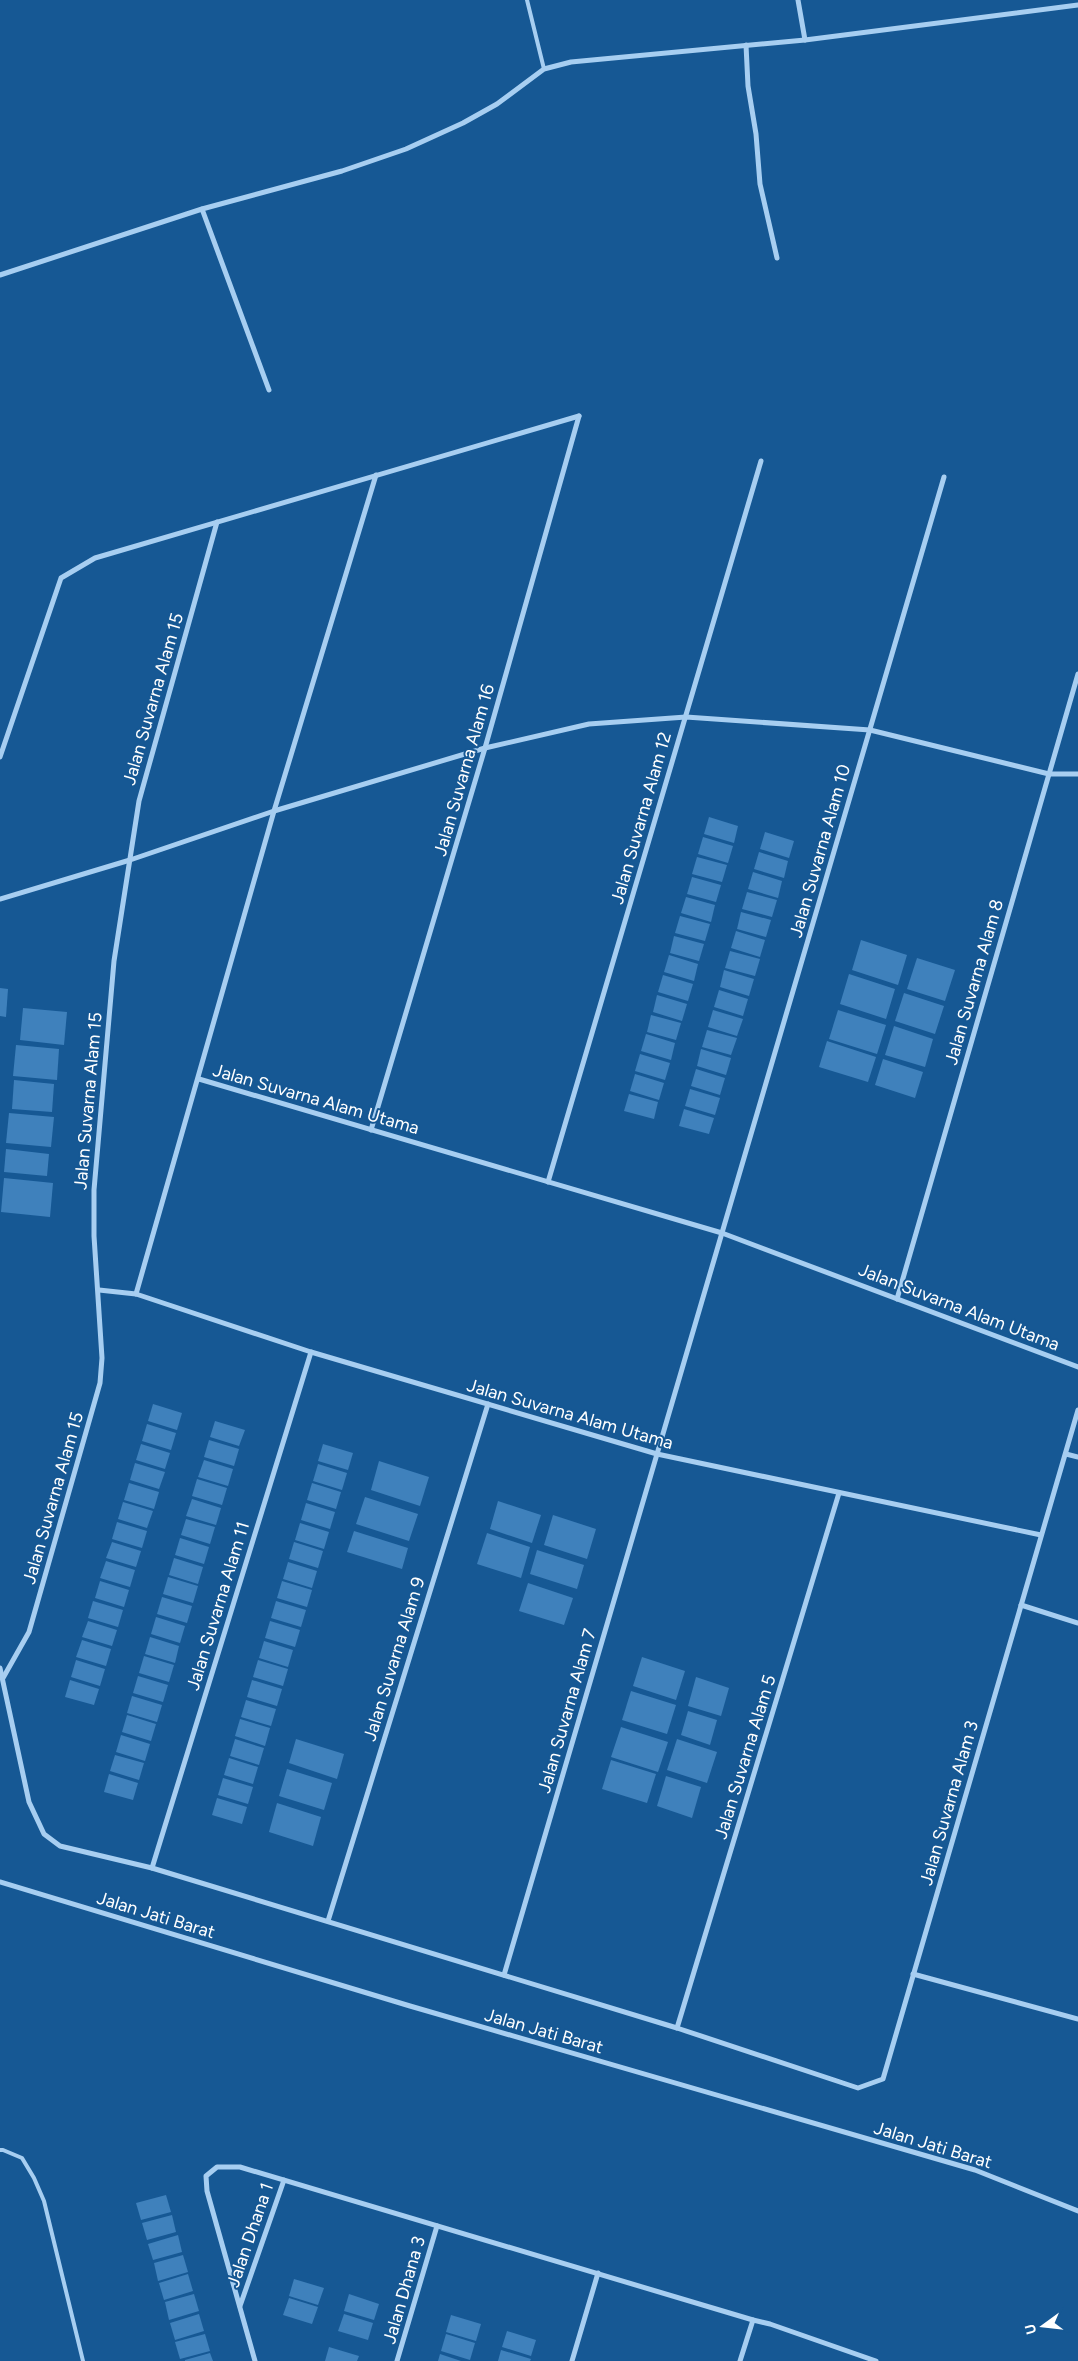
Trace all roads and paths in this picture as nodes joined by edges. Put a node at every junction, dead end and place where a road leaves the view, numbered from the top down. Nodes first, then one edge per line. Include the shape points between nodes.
1 (527, 0) edge
2 (798, 0) edge
3 (1078, 5) edge
4 (805, 40) junction
5 (746, 45) junction
6 (544, 69) junction
7 (202, 209) junction
8 (777, 258) dead end
9 (0, 275) edge
10 (269, 390) dead end
11 (761, 461) dead end
12 (376, 476) junction
13 (944, 477) dead end
14 (217, 522) junction
15 (1078, 674) edge
16 (686, 717) junction
17 (870, 730) junction
18 (485, 748) junction
19 (0, 757) edge
20 (1049, 774) junction
21 (1078, 774) edge
22 (274, 811) junction
23 (130, 860) junction
24 (0, 898) edge
25 (199, 1079) junction
26 (371, 1130) junction
27 (548, 1182) junction
28 (722, 1233) junction
29 (99, 1290) junction
30 (136, 1294) junction
31 (897, 1299) junction
32 (311, 1352) junction
33 (1078, 1367) edge
34 (488, 1404) junction
35 (1078, 1410) edge
36 (657, 1454) junction
37 (1066, 1454) junction
38 (1078, 1457) edge
39 (839, 1494) junction
40 (1042, 1535) junction
41 (1021, 1605) junction
42 (1078, 1623) edge
43 (0, 1668) edge
44 (3, 1678) junction
45 (152, 1868) junction
46 (0, 1882) edge
47 (328, 1921) junction
48 (913, 1974) junction
49 (504, 1975) junction
50 (1078, 2019) edge
51 (677, 2028) junction
52 (0, 2150) edge
53 (284, 2180) junction
54 (1078, 2211) edge
55 (437, 2226) junction
56 (598, 2273) junction
57 (240, 2306) junction
58 (753, 2320) junction
59 (83, 2361) edge
60 (255, 2361) edge
61 (397, 2361) edge
62 (572, 2361) edge
63 (740, 2361) edge
64 (876, 2361) edge

1 - 6 lane
2 - 4 street
3 - 4 street
4 - 5 street
5 - 6 street via 571,62
5 - 8 street via 760,184
6 - 7 street via 497,104 406,149
7 - 9 street
7 - 10 street
11 - 16 street, Jalan Suvarna Alam 12
12 - 14 street
12 - 18 street, Jalan Suvarna Alam 16 via 579,416
12 - 22 street
13 - 17 street, Jalan Suvarna Alam 10
14 - 19 street via 95,558 61,578
14 - 23 street, Jalan Suvarna Alam 15 via 139,801
15 - 20 street, Jalan Suvarna Alam 8
16 - 17 street
16 - 18 street via 589,724
16 - 27 street, Jalan Suvarna Alam 12
17 - 20 street
17 - 28 street, Jalan Suvarna Alam 10
18 - 22 street
18 - 26 street, Jalan Suvarna Alam 16
20 - 21 street
20 - 31 street, Jalan Suvarna Alam 8
22 - 23 street
22 - 25 street
23 - 24 street
23 - 29 street, Jalan Suvarna Alam 15 via 114,961 94,1190
25 - 26 street, Jalan Suvarna Alam Utama
25 - 30 street
26 - 27 street, Jalan Suvarna Alam Utama
27 - 28 street, Jalan Suvarna Alam Utama
28 - 31 street, Jalan Suvarna Alam Utama
28 - 36 street, Jalan Suvarna Alam 10
29 - 30 street, Jalan Suvarna Alam Utama
29 - 44 street, Jalan Suvarna Alam 15 via 100,1383 29,1632
30 - 32 street, Jalan Suvarna Alam Utama
31 - 33 street, Jalan Suvarna Alam Utama
32 - 34 street, Jalan Suvarna Alam Utama
32 - 45 street, Jalan Suvarna Alam 11
34 - 36 street, Jalan Suvarna Alam Utama
34 - 47 street, Jalan Suvarna Alam 9
35 - 37 street, Jalan Suvarna Alam 3
36 - 39 street, Jalan Suvarna Alam Utama
36 - 49 street, Jalan Suvarna Alam 7
37 - 38 street
37 - 40 street, Jalan Suvarna Alam 3
39 - 40 street, Jalan Suvarna Alam Utama
39 - 51 street, Jalan Suvarna Alam 5
40 - 41 street, Jalan Suvarna Alam 3
41 - 42 street
41 - 48 street, Jalan Suvarna Alam 3
43 - 44 street
44 - 45 street via 29,1802 44,1834 60,1846
45 - 47 street
46 - 54 street, Jalan Jati Barat via 419,2009 975,2170
47 - 49 street
48 - 50 street
48 - 51 street, Jalan Suvarna Alam 3 via 883,2079 858,2088
49 - 51 street
52 - 59 lane via 22,2158 44,2201
53 - 55 street
53 - 57 street, Jalan Dhana 1
53 - 57 street, Jalan Dhana 1 via 240,2167 217,2167 206,2176 207,2191
55 - 56 street
55 - 61 street, Jalan Dhana 3
56 - 58 street
56 - 62 street
57 - 60 street, Jalan Dhana 1
58 - 63 street
58 - 64 street

